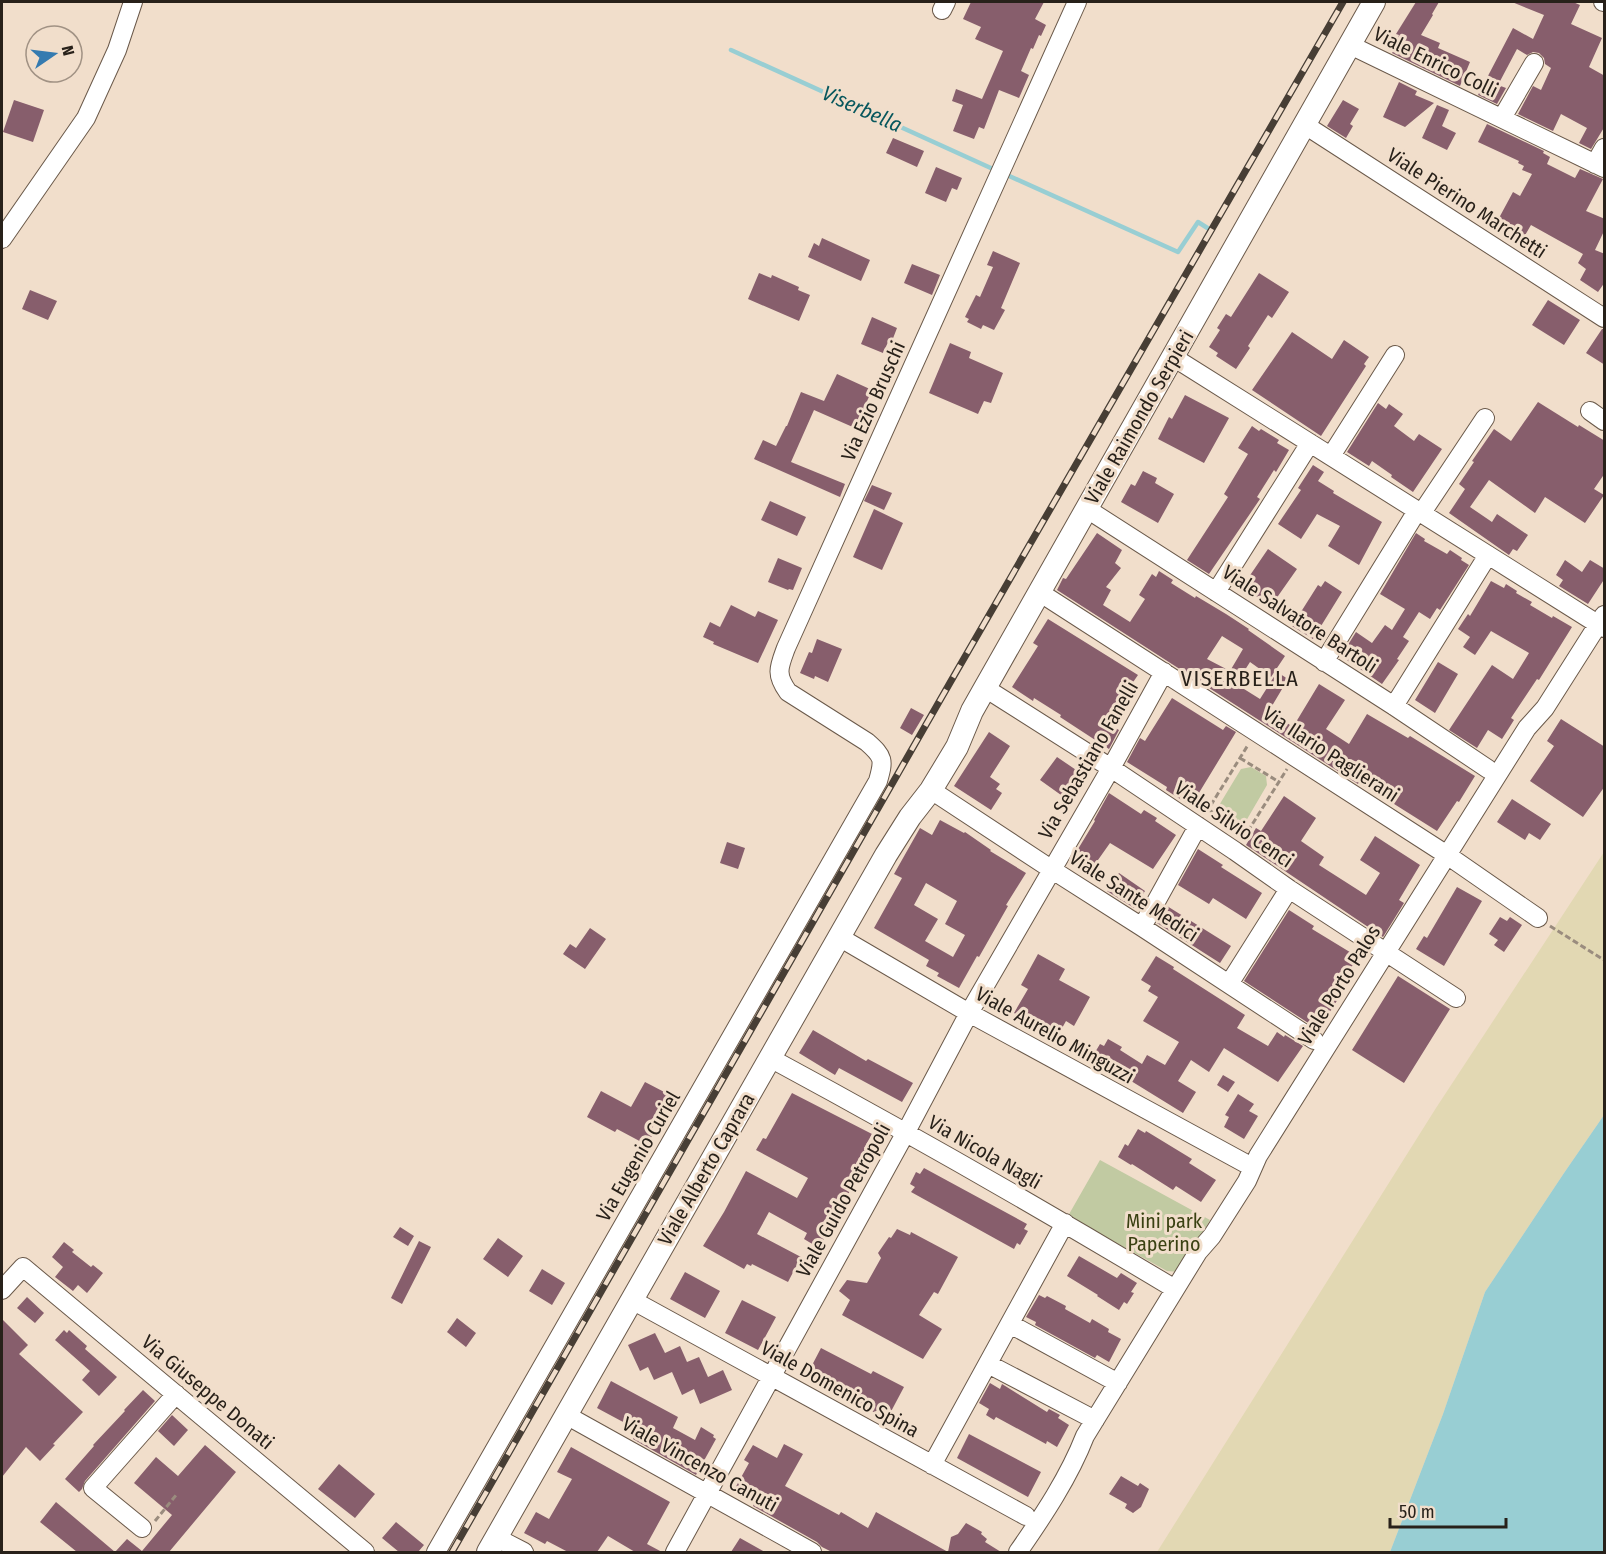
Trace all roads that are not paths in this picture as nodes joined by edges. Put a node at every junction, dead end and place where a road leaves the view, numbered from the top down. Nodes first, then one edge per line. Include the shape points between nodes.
1 (133, 2) edge
2 (1077, 2) edge
3 (1374, 2) edge
4 (1350, 45) junction
5 (1534, 63) dead end
6 (1503, 118) junction
7 (1305, 125) junction
8 (1602, 160) edge
9 (2, 239) edge
10 (1605, 318) edge
11 (1395, 355) dead end
12 (1173, 357) junction
13 (1485, 418) dead end
14 (1310, 443) junction
15 (1331, 456) junction
16 (1088, 509) junction
17 (1419, 513) junction
18 (1488, 555) junction
19 (1039, 592) junction
20 (1216, 592) junction
21 (1603, 623) edge
22 (1324, 662) junction
23 (1164, 672) junction
24 (985, 688) junction
25 (1394, 706) junction
26 (1111, 768) junction
27 (1488, 769) dead end
28 (878, 781) joint
29 (931, 790) junction
30 (1198, 826) junction
31 (1447, 855) junction
32 (1051, 869) junction
33 (1289, 889) junction
34 (1538, 918) road end
35 (1142, 927) junction
36 (839, 937) junction
37 (1386, 952) junction
38 (1229, 984) junction
39 (1456, 998) dead end
40 (969, 1013) junction
41 (1314, 1040) dead end
42 (770, 1058) junction
43 (906, 1132) junction
44 (1252, 1167) junction
45 (1065, 1223) junction
46 (1175, 1289) junction
47 (2, 1290) edge
48 (632, 1300) junction
49 (1010, 1324) junction
50 (988, 1364) junction
51 (771, 1376) junction
52 (1118, 1383) junction
53 (176, 1394) junction
54 (566, 1415) junction
55 (1095, 1420) junction
56 (932, 1465) junction
57 (707, 1494) junction
58 (1026, 1516) dead end
59 (142, 1528) road end
60 (493, 1545) edge
61 (364, 1552) edge
62 (436, 1552) edge
63 (524, 1552) edge
64 (675, 1552) edge
65 (812, 1552) edge
66 (1018, 1552) edge

1 - 9 street via 117,50 86,118
2 - 28 street, Via Ezio Bruschi via 779,667 780,681 788,692 879,753 883,765
3 - 4 street, Viale Raimondo Serpieri
4 - 6 street, Viale Enrico Colli
4 - 7 street, Viale Raimondo Serpieri
5 - 6 street, Viale Enrico Colli
6 - 8 street, Viale Enrico Colli
7 - 10 street, Viale Pierino Marchetti
7 - 12 street, Viale Raimondo Serpieri
11 - 15 street
12 - 14 street
12 - 16 street, Viale Raimondo Serpieri
13 - 17 street
14 - 15 street
14 - 20 street
15 - 17 street
16 - 19 street, Viale Raimondo Serpieri
16 - 20 street, Viale Salvatore Bartoli
17 - 18 street
17 - 22 street
18 - 21 street
18 - 25 street
19 - 23 street, Via Ilario Paglierani
19 - 24 street, Viale Raimondo Serpieri
20 - 22 street, Viale Salvatore Bartoli
21 - 31 street, Viale Porto Palos via 1527,728
22 - 25 street, Viale Salvatore Bartoli
23 - 26 street, Via Sebastiano Fanelli
23 - 31 street, Via Ilario Paglierani
24 - 26 street, Viale Silvio Cenci
24 - 29 street, Viale Raimondo Serpieri
25 - 27 street, Viale Salvatore Bartoli
26 - 30 street, Viale Silvio Cenci
26 - 32 street, Via Sebastiano Fanelli
28 - 62 street, Via Eugenio Curiel
29 - 32 street, Viale Sante Medici
29 - 36 street, Viale Alberto Caprara via 886,855
30 - 33 street, Viale Silvio Cenci
30 - 35 street
31 - 34 street, Via Ilario Paglierani
31 - 37 street, Viale Porto Palos
32 - 35 street, Viale Sante Medici
32 - 40 street, Viale Guido Petropoli
33 - 37 street, Viale Silvio Cenci
33 - 38 street
35 - 38 street, Viale Sante Medici
36 - 40 street, Viale Aurelio Minguzzi
36 - 42 street, Viale Alberto Caprara
37 - 39 street, Viale Silvio Cenci
37 - 44 street, Viale Porto Palos
38 - 41 street, Viale Sante Medici
40 - 43 street, Viale Guido Petropoli
40 - 44 street, Viale Aurelio Minguzzi
42 - 43 street, Via Nicola Nagli
42 - 48 street, Viale Alberto Caprara
43 - 45 street, Via Nicola Nagli
43 - 51 street, Viale Guido Petropoli
44 - 46 street, Viale Porto Palos via 1247,1181
45 - 46 street, Via Nicola Nagli
45 - 49 street
46 - 52 street, Viale Porto Palos
47 - 53 street, Via Giuseppe Donati via 23,1267
48 - 51 street, Viale Domenico Spina
48 - 54 street, Viale Alberto Caprara
49 - 50 street
49 - 52 street
50 - 55 street
50 - 56 street
51 - 56 street, Viale Domenico Spina
51 - 57 street, Viale Guido Petropoli
52 - 55 street, Viale Porto Palos
53 - 59 street via 93,1488
53 - 61 street, Via Giuseppe Donati
54 - 57 street, Viale Vincenzo Canuti
54 - 60 street, Viale Alberto Caprara
55 - 66 street, Viale Porto Palos via 1040,1522
56 - 58 street, Viale Domenico Spina
57 - 64 street, Viale Guido Petropoli
57 - 65 street, Viale Vincenzo Canuti
60 - 63 street

